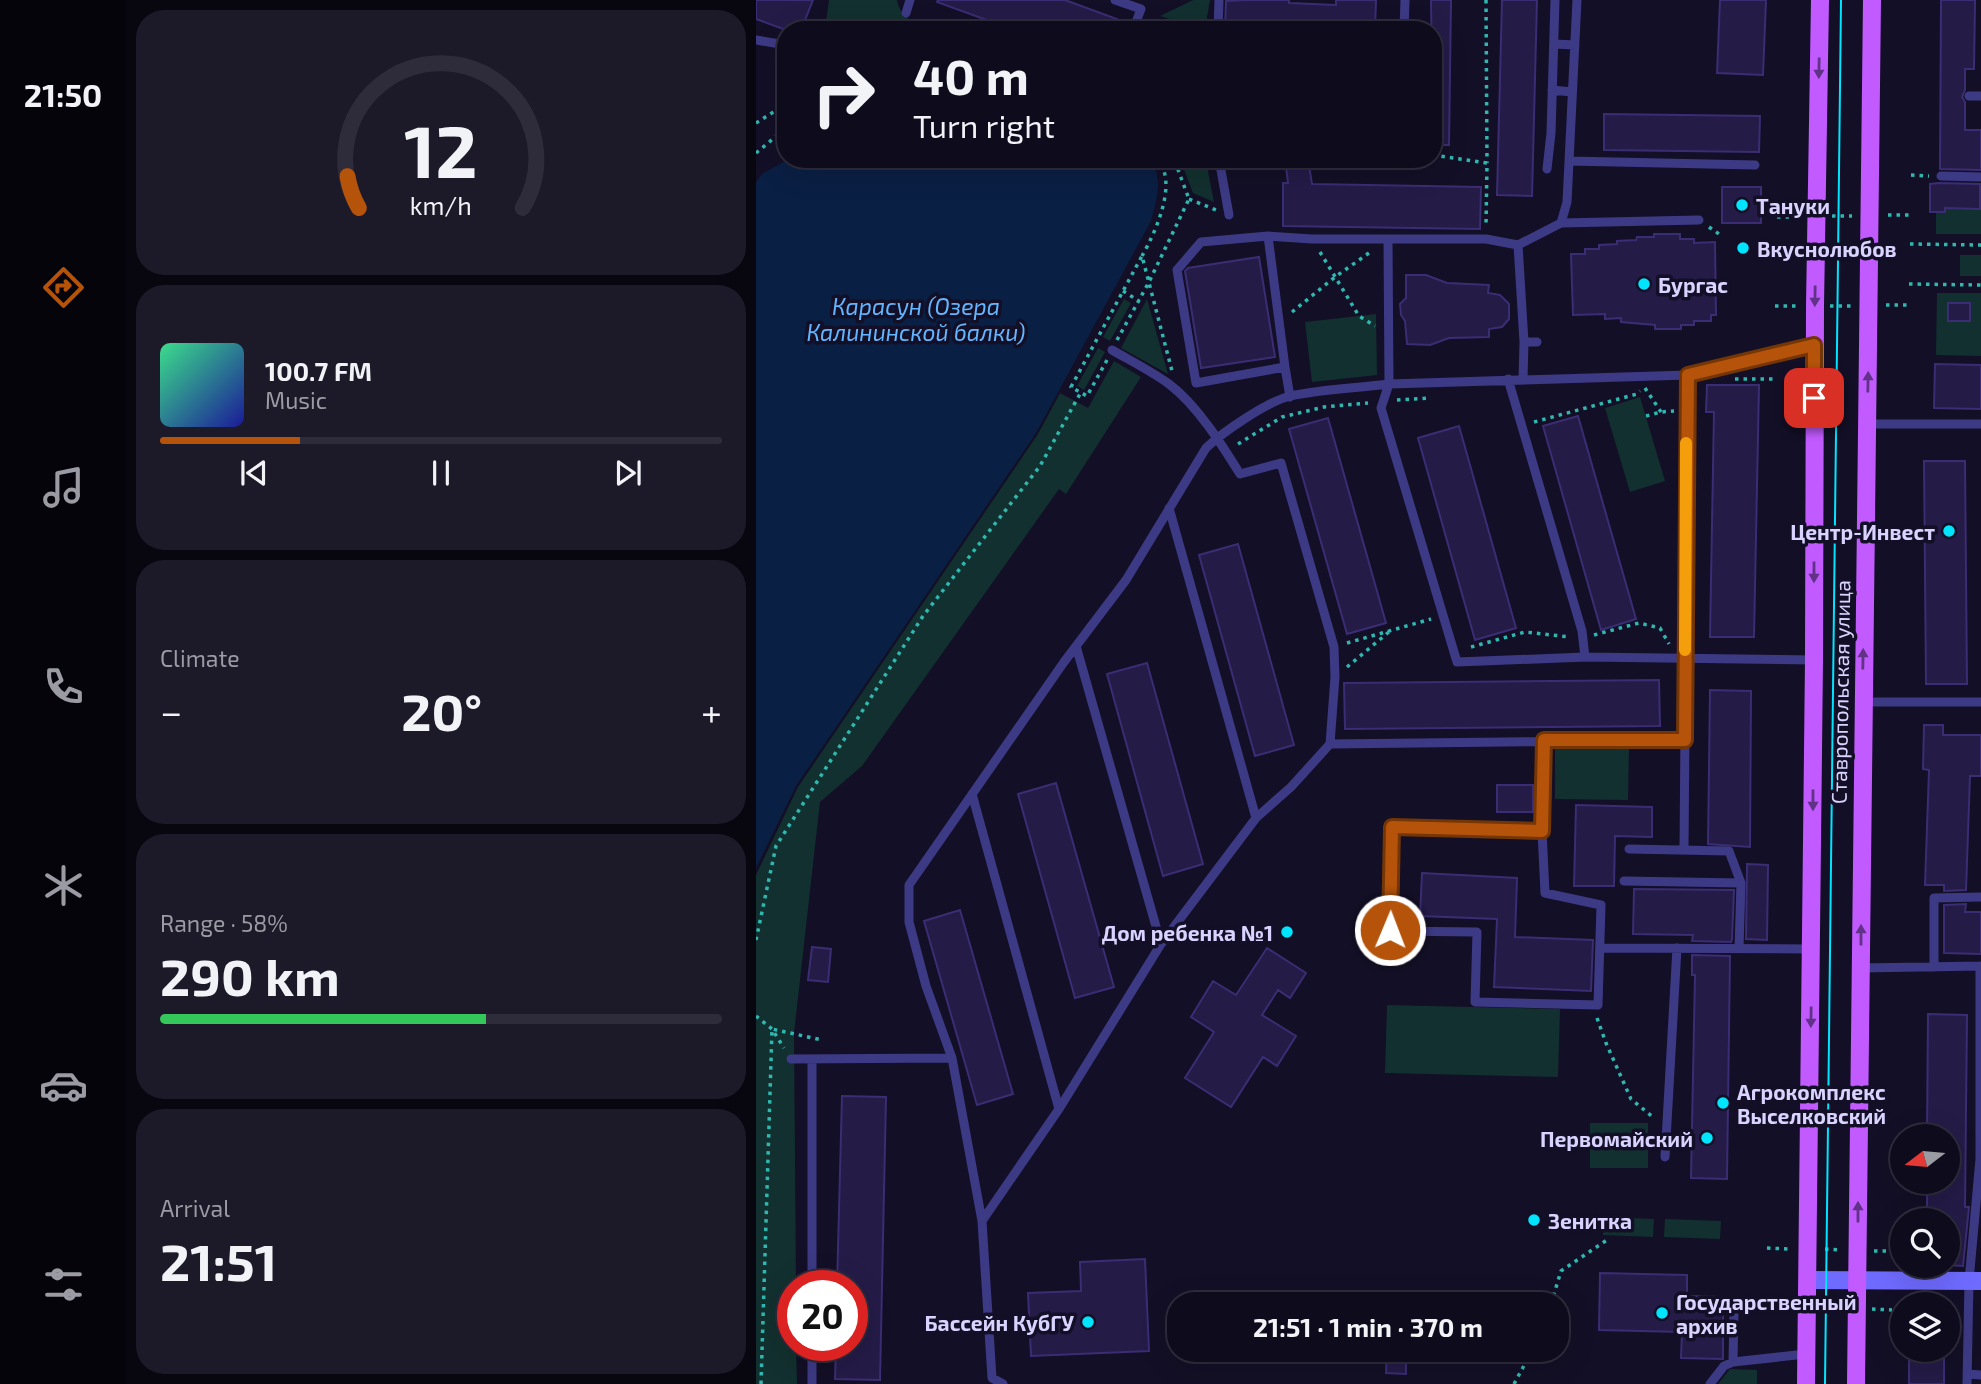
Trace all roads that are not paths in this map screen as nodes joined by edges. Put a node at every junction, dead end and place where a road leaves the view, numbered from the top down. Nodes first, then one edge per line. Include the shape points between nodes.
1 (910, 0) edge
2 (1115, 0) edge
3 (1219, 0) edge
4 (1405, 0) edge
5 (1555, 0) edge
6 (1576, 0) edge
7 (1820, 0) edge
8 (1872, 0) edge
9 (906, 13) dead end
10 (1136, 21) edge
11 (1218, 21) edge
12 (1404, 21) edge
13 (756, 40) edge
14 (777, 44) edge
15 (1554, 44) junction
16 (1575, 45) junction
17 (1552, 90) junction
18 (1572, 92) junction
19 (1969, 96) dead end
20 (1981, 96) edge
21 (1551, 133) junction
22 (1570, 134) junction
23 (1569, 161) junction
24 (1755, 165) dead end
25 (1221, 168) edge
26 (1547, 169) dead end
27 (1941, 176) dead end
28 (1981, 177) edge
29 (1229, 215) dead end
30 (1699, 220) dead end
31 (1561, 223) junction
32 (1268, 236) junction
33 (1388, 239) junction
34 (1518, 245) junction
35 (1524, 342) junction
36 (1537, 342) dead end
37 (1814, 345) junction
38 (1112, 350) road end
39 (1285, 367) junction
40 (1688, 375) junction
41 (1508, 379) junction
42 (1523, 379) junction
43 (1389, 384) junction
44 (1290, 397) junction
45 (1867, 424) junction
46 (1981, 424) edge
47 (1218, 437) junction
48 (1169, 508) junction
49 (1076, 646) junction
50 (1585, 657) junction
51 (1685, 658) junction
52 (1814, 660) junction
53 (1863, 702) junction
54 (1981, 702) edge
55 (1544, 740) junction
56 (1685, 740) junction
57 (1330, 744) junction
58 (972, 794) junction
59 (1256, 818) junction
60 (1542, 831) junction
61 (1629, 849) dead end
62 (1684, 849) junction
63 (1624, 881) dead end
64 (1741, 883) junction
65 (1981, 897) edge
66 (1161, 944) junction
67 (1601, 948) junction
68 (1677, 948) junction
69 (1739, 948) junction
70 (1812, 949) junction
71 (1981, 966) edge
72 (1934, 967) junction
73 (1860, 968) junction
74 (952, 1058) junction
75 (791, 1059) road end
76 (812, 1060) junction
77 (1059, 1109) junction
78 (1665, 1157) dead end
79 (1980, 1159) edge
80 (982, 1221) junction
81 (812, 1270) edge
82 (1808, 1280) junction
83 (1857, 1280) junction
84 (1975, 1281) edge
85 (1734, 1308) dead end
86 (1806, 1354) junction
87 (812, 1361) edge
88 (1733, 1362) junction
89 (1981, 1375) edge
90 (1967, 1379) edge
91 (812, 1384) edge
92 (1003, 1384) edge
93 (1710, 1384) edge
94 (1806, 1384) edge
95 (1856, 1384) edge

1 - 9 lane
2 - 10 lane via 1141,9
3 - 11 lane
4 - 12 lane
5 - 15 lane
6 - 16 lane
7 -> 37 main road, Ставропольская улица
45 -> 8 main road, Ставропольская улица
13 - 14 lane
15 - 16 lane
15 - 17 lane
16 - 18 lane
17 - 18 lane
17 - 21 lane
18 - 22 lane
19 - 20 lane
21 - 22 lane
21 - 26 lane
22 - 23 lane
23 - 24 lane
23 - 31 lane
25 - 29 lane
27 - 28 lane
30 - 31 lane
31 - 34 lane
32 - 33 lane
32 - 39 lane
32 - 39 lane via 1201,242 1177,270 1196,383
33 - 34 lane via 1486,239
33 - 43 lane
34 - 35 lane
35 - 36 lane
35 - 42 lane
37 - 40 lane
37 -> 52 main road, Ставропольская улица
38 - 47 lane via 1169,385
39 - 44 lane
40 - 42 lane
40 - 51 lane
41 - 42 lane
41 - 43 lane
41 - 50 lane via 1582,631
43 - 44 lane
43 - 50 lane via 1382,401 1384,419 1457,662
44 - 47 lane
45 - 46 lane
53 -> 45 main road, Ставропольская улица
47 - 48 lane via 1206,448
47 - 57 lane via 1240,474 1281,463 1334,647
48 - 49 lane via 1126,580
48 - 59 lane
49 - 58 lane
49 - 66 lane
50 - 51 lane
51 - 52 lane
51 - 56 lane
52 -> 70 main road, Ставропольская улица
53 - 54 lane
73 -> 53 main road, Ставропольская улица
55 - 56 lane
55 - 57 lane
55 - 60 lane
56 - 62 lane
57 - 59 lane
58 - 74 lane via 909,885 912,935
58 - 77 lane
59 - 66 lane
60 - 67 lane via 1545,893 1601,905
60 - 67 lane via 1392,827 1390,930 1477,932 1475,1002 1598,1005
61 - 62 lane
62 - 64 lane via 1729,851
63 - 64 lane
64 - 69 lane
65 - 72 lane via 1934,898
66 - 77 lane
67 - 68 lane
68 - 69 lane
68 - 78 lane
69 - 70 lane
70 -> 82 main road, Ставропольская улица
71 - 72 lane
71 - 79 lane
72 - 73 lane
83 -> 73 main road, Ставропольская улица
74 - 76 lane
74 - 80 lane
75 - 76 lane
76 - 81 lane
77 - 80 lane
79 - 84 lane
80 - 92 lane via 992,1378
82 - 83 street
82 - 86 main road, Ставропольская улица
83 - 84 street
83 - 95 main road, Ставропольская улица
84 - 90 lane
85 - 88 lane
86 - 88 lane
86 - 94 main road, Ставропольская улица
87 - 91 lane
88 - 93 lane
89 - 90 lane

